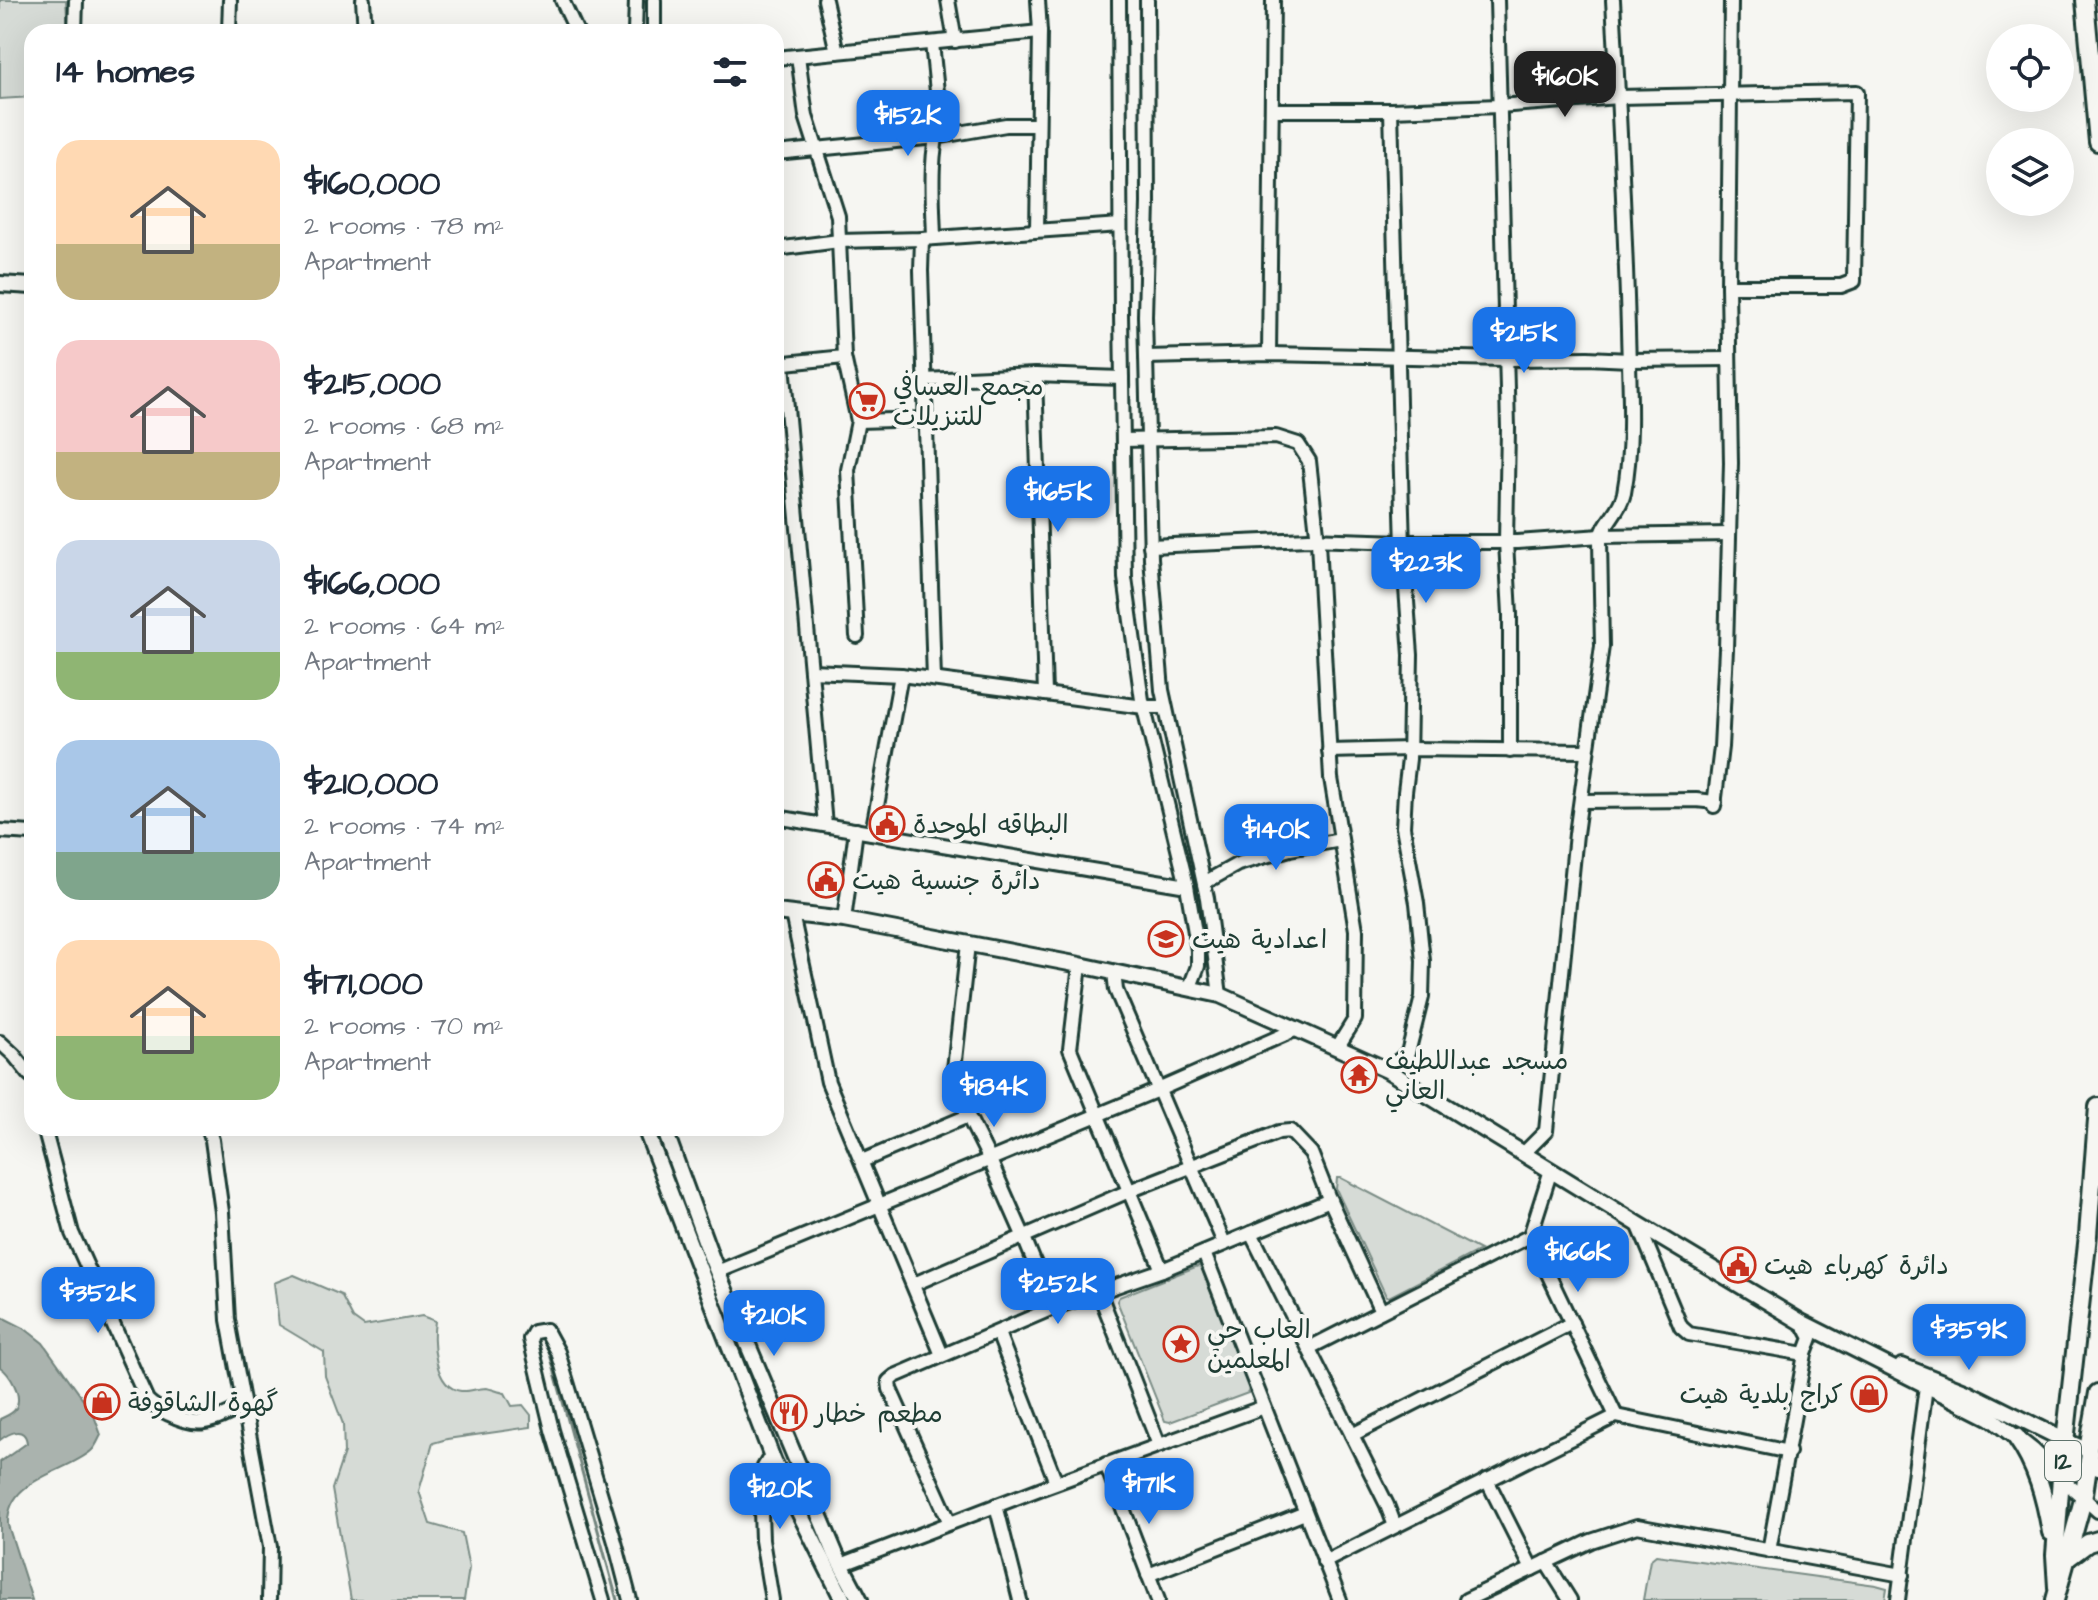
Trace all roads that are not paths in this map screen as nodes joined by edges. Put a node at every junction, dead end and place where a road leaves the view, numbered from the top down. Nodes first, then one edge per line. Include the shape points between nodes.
1 (76, 0) edge
2 (230, 0) edge
3 (363, 0) edge
4 (562, 0) edge
5 (636, 0) edge
6 (654, 0) edge
7 (825, 0) edge
8 (948, 0) edge
9 (1038, 0) edge
10 (1119, 0) edge
11 (1147, 0) edge
12 (1273, 0) edge
13 (1497, 0) edge
14 (1613, 0) edge
15 (1731, 0) edge
16 (2085, 0) edge
17 (75, 24) edge
18 (229, 24) edge
19 (364, 24) edge
20 (573, 24) edge
21 (635, 24) edge
22 (654, 24) edge
23 (1040, 32) junction
24 (955, 41) junction
25 (932, 43) junction
26 (837, 52) junction
27 (798, 56) junction
28 (784, 57) edge
29 (1731, 94) junction
30 (1618, 97) junction
31 (1499, 106) junction
32 (1272, 110) junction
33 (1391, 110) junction
34 (1038, 125) junction
35 (936, 137) junction
36 (2098, 142) edge
37 (815, 149) junction
38 (784, 152) edge
39 (1120, 225) junction
40 (1037, 230) junction
41 (928, 238) junction
42 (839, 241) junction
43 (784, 248) edge
44 (0, 284) edge
45 (24, 286) edge
46 (1728, 286) junction
47 (1269, 354) junction
48 (1399, 356) junction
49 (844, 357) junction
50 (1146, 357) junction
51 (1506, 359) junction
52 (1729, 359) junction
53 (1629, 360) junction
54 (784, 364) edge
55 (1035, 375) junction
56 (1122, 378) junction
57 (924, 380) junction
58 (784, 404) edge
59 (926, 419) junction
60 (858, 421) junction
61 (1147, 438) junction
62 (1123, 440) junction
63 (1729, 534) junction
64 (1601, 536) junction
65 (1318, 540) junction
66 (1403, 542) junction
67 (1506, 542) junction
68 (1150, 546) junction
69 (857, 636) dead end
70 (811, 671) junction
71 (901, 675) junction
72 (934, 679) junction
73 (1045, 694) junction
74 (1144, 707) junction
75 (1165, 707) junction
76 (1410, 749) junction
77 (1329, 751) junction
78 (1510, 751) junction
79 (1587, 751) junction
80 (1581, 801) junction
81 (784, 818) edge
82 (825, 825) junction
83 (856, 830) junction
84 (0, 831) edge
85 (24, 832) edge
86 (872, 833) junction
87 (1341, 840) junction
88 (1204, 883) junction
89 (1187, 886) junction
90 (784, 913) edge
91 (792, 914) junction
92 (844, 920) junction
93 (968, 944) junction
94 (1080, 965) junction
95 (1114, 972) junction
96 (1190, 987) junction
97 (1220, 995) junction
98 (1297, 1029) junction
99 (0, 1042) edge
100 (1337, 1048) junction
101 (24, 1069) edge
102 (1387, 1070) junction
103 (1158, 1090) junction
104 (2098, 1107) edge
105 (1097, 1115) junction
106 (968, 1116) junction
107 (46, 1136) edge
108 (211, 1136) edge
109 (648, 1136) edge
110 (667, 1136) edge
111 (1524, 1153) junction
112 (989, 1158) junction
113 (862, 1161) junction
114 (1191, 1167) junction
115 (1551, 1170) junction
116 (1129, 1191) junction
117 (1330, 1200) junction
118 (880, 1203) junction
119 (1638, 1224) junction
120 (1251, 1233) junction
121 (1023, 1235) junction
122 (1530, 1236) junction
123 (1224, 1243) junction
124 (1204, 1253) junction
125 (1162, 1270) junction
126 (717, 1272) junction
127 (914, 1284) junction
128 (1099, 1292) junction
129 (1053, 1308) junction
130 (1381, 1311) junction
131 (1572, 1323) junction
132 (1803, 1323) junction
133 (998, 1333) junction
134 (1309, 1348) junction
135 (1853, 1349) junction
136 (1805, 1354) junction
137 (942, 1355) junction
138 (1926, 1386) junction
139 (2098, 1393) edge
140 (770, 1398) junction
141 (245, 1406) junction
142 (752, 1406) junction
143 (1264, 1407) junction
144 (1616, 1416) junction
145 (1352, 1435) junction
146 (2016, 1437) junction
147 (2066, 1441) junction
148 (1159, 1445) junction
149 (2088, 1450) junction
150 (1789, 1452) junction
151 (771, 1455) junction
152 (1106, 1464) junction
153 (2098, 1469) edge
154 (2061, 1478) junction
155 (1487, 1480) junction
156 (1056, 1482) junction
157 (2083, 1500) junction
158 (996, 1505) junction
159 (2098, 1511) edge
160 (1305, 1513) junction
161 (950, 1523) junction
162 (1395, 1526) junction
163 (2098, 1540) edge
164 (1769, 1551) junction
165 (2060, 1557) junction
166 (1324, 1562) junction
167 (1546, 1562) junction
168 (841, 1565) junction
169 (1532, 1569) junction
170 (1148, 1575) junction
171 (1902, 1575) junction
172 (2056, 1594) edge
173 (269, 1600) edge
174 (603, 1600) edge
175 (630, 1600) edge
176 (772, 1600) edge
177 (843, 1600) edge
178 (860, 1600) edge
179 (1020, 1600) edge
180 (1158, 1600) edge
181 (1340, 1600) edge
182 (1466, 1600) edge
183 (1570, 1600) edge
184 (1898, 1600) edge

1 - 17 street
2 - 18 street
3 - 19 street
4 - 20 street
5 - 21 street
6 - 22 street
7 - 26 street
8 - 24 street
9 - 23 street
10 - 39 street
11 - 50 street
12 - 32 street
13 - 31 street
14 - 30 street
15 - 29 street
16 - 36 highway
23 - 24 street
23 - 34 street
24 - 25 street
25 - 26 street
25 - 35 street via 940,121
26 - 27 street
27 - 28 street
27 - 37 street
29 - 30 street
29 - 46 street
29 - 46 street via 1857,92 1857,108 1854,281 1841,286
30 - 31 street
30 - 53 street
31 - 33 street
31 - 51 street
32 - 33 street
32 - 47 street
33 - 48 street
34 - 35 street
34 - 40 street
35 - 37 street
35 - 41 street
37 - 38 street
37 - 42 street via 838,216
39 - 40 street
39 - 56 street
40 - 41 street
41 - 42 street
41 - 57 street via 921,271
42 - 43 street
42 - 49 street
44 - 45 main road
46 - 52 street
47 - 48 street
47 - 50 street
48 - 51 street
48 - 66 street
49 - 54 street
49 - 60 street
50 - 61 street
51 - 53 street
51 - 67 street
52 - 53 street
52 - 63 street
53 - 64 street via 1624,492
55 - 56 street
55 - 57 street
55 - 73 street
56 - 62 street
57 - 59 street
58 - 70 street
59 - 60 street
59 - 72 street
60 - 69 street via 848,470
61 - 62 street
61 - 65 street via 1276,437 1298,444 1309,461
61 - 68 street
62 - 74 street via 1125,578
63 - 64 street
63 - 80 street via 1715,804
64 - 67 street
64 - 79 street via 1602,646
65 - 66 street
65 - 68 street
65 - 77 street
66 - 67 street
66 - 76 street via 1411,655
67 - 78 street
68 - 75 street
70 - 71 street
70 - 82 street
71 - 72 street
71 - 86 street
72 - 73 street
73 - 74 street
74 - 75 street
74 - 89 street
75 - 88 street
76 - 77 street
76 - 78 street
76 - 102 street via 1403,827 1417,903 1422,997 1408,1053
77 - 87 street
78 - 79 street
79 - 80 street
80 - 111 street via 1546,1131
81 - 82 street
82 - 83 street
83 - 86 street
83 - 92 street
84 - 85 street
86 - 89 street
87 - 88 street via 1238,864
87 - 100 street via 1356,930 1356,973 1355,1019
88 - 97 street
89 - 96 street via 1198,950
90 - 91 main road
91 - 92 main road
91 - 113 street via 828,1082
92 - 93 main road
93 - 94 main road
93 - 106 street via 953,1078
94 - 95 main road
94 - 105 street via 1070,1049
95 - 96 main road
95 - 103 street via 1116,990
96 - 97 main road
97 - 98 main road
98 - 100 main road
98 - 103 street
99 - 101 street
100 - 102 main road
102 - 111 main road
103 - 105 street
103 - 114 street
104 - 147 highway, 12
105 - 112 street
105 - 116 street
106 - 112 street
106 - 113 street
107 - 141 street via 72,1233 147,1400 195,1424
108 - 141 street via 222,1212 228,1320
109 - 142 main road
110 - 126 main road
111 - 115 main road
112 - 118 street
112 - 121 street
113 - 118 street
114 - 116 street
114 - 117 street via 1290,1131 1311,1153
114 - 123 street
115 - 119 main road
115 - 122 street
116 - 121 street
116 - 125 street
117 - 120 street
117 - 130 street
118 - 126 street
118 - 127 street
119 - 132 main road
119 - 136 street via 1681,1327 1689,1334
120 - 123 street
120 - 134 street
121 - 127 street
121 - 129 street
122 - 130 street
122 - 131 street
123 - 124 street
124 - 125 street
124 - 143 street
125 - 128 street
126 - 140 main road
127 - 137 street
128 - 129 street
128 - 148 street
129 - 133 street
130 - 134 street
131 - 144 street
131 - 145 street
132 - 135 main road
132 - 136 street via 1811,1338
133 - 137 street
133 - 156 street
134 - 145 street
135 - 138 main road
135 - 147 main road via 1965,1391
136 - 150 street
137 - 161 street via 889,1381
138 - 146 main road via 1991,1418
138 - 171 street
139 - 149 highway, 12
140 - 142 main road
140 - 168 main road
141 - 173 street via 270,1547
142 - 151 main road
143 - 148 street
143 - 160 street
144 - 150 street
144 - 155 street
145 - 162 street
146 - 154 main road
146 - 165 highway via 2039,1480
147 - 149 street
147 - 154 highway, 12
148 - 152 street
149 - 153 street
149 - 157 highway, 12
150 - 164 street
151 - 176 street via 760,1482
151 - 177 main road
152 - 156 street
152 - 170 street
154 - 157 street
154 - 165 highway, 12
155 - 162 street
155 - 169 street
156 - 158 street
157 - 159 street
157 - 165 highway, 12
158 - 161 street
158 - 179 street
160 - 166 street
160 - 170 street
161 - 168 street
162 - 166 street
163 - 165 highway
164 - 167 street via 1637,1526
164 - 171 street
165 - 172 highway, 12
166 - 181 street
167 - 169 street
167 - 183 street
168 - 178 main road
169 - 182 street
170 - 180 street
171 - 184 street
174 - 175 street via 552,1430 530,1339 534,1332 546,1330 558,1352

